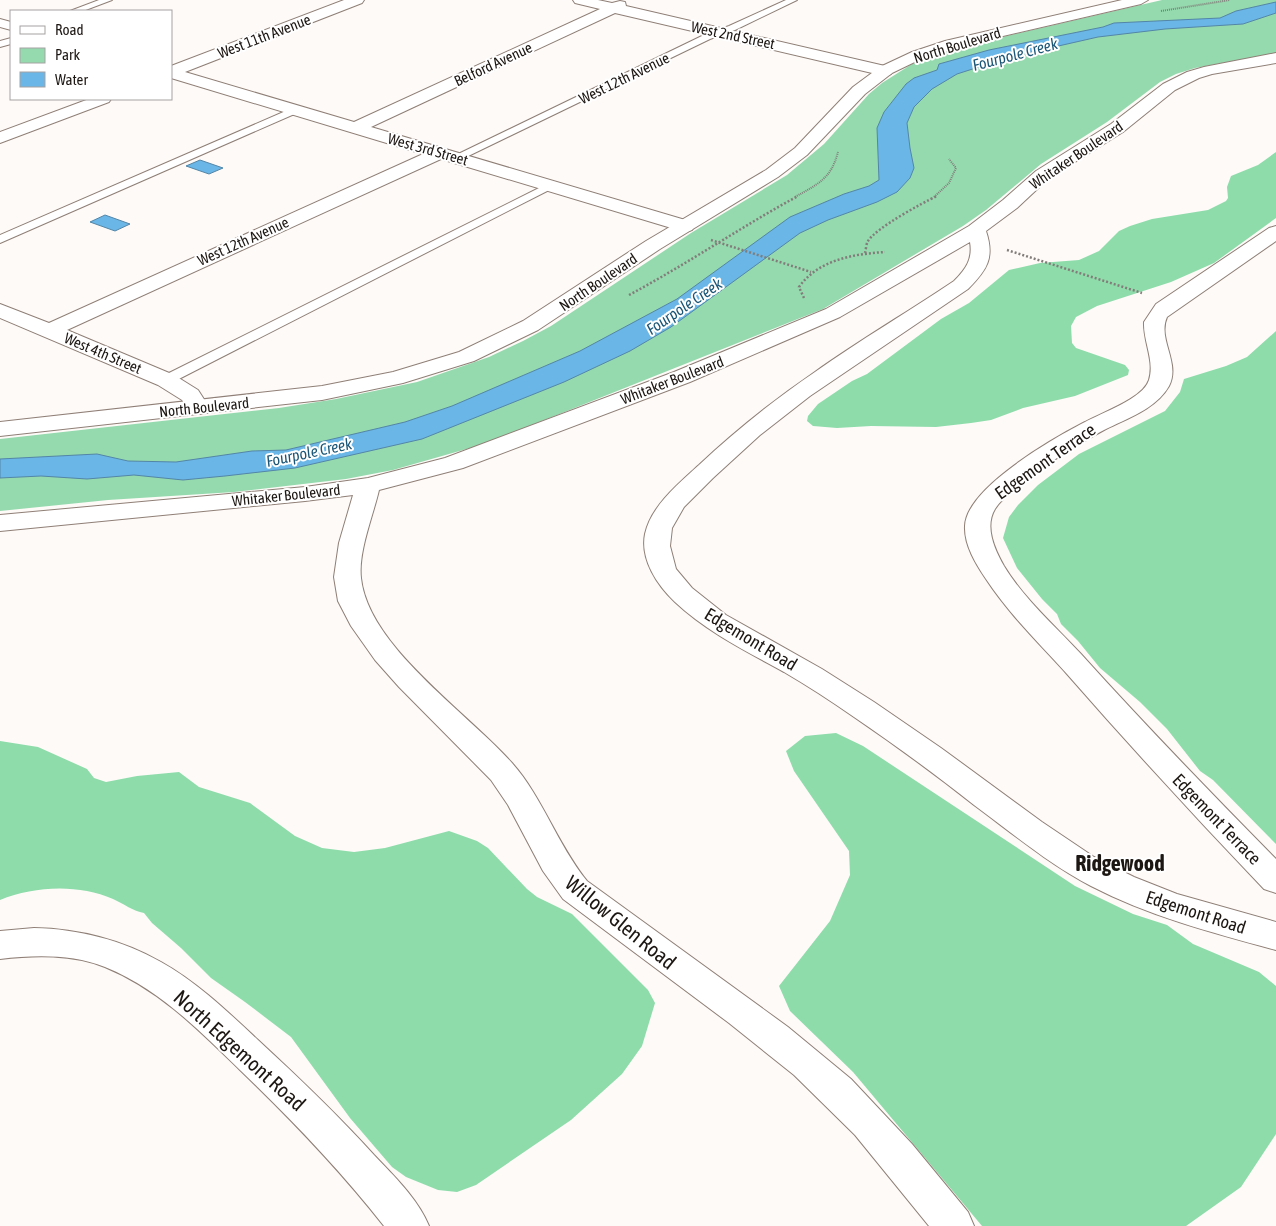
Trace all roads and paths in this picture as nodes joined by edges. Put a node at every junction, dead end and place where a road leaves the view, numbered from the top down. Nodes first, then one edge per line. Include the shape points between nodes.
1 (108, 0) edge
2 (357, 0) edge
3 (580, 0) edge
4 (630, 0) edge
5 (793, 0) edge
6 (1141, 0) edge
7 (614, 8) junction
8 (78, 10) edge
9 (720, 32) junction
10 (1276, 58) edge
11 (885, 71) junction
12 (172, 73) edge
13 (172, 73) edge
14 (100, 100) edge
15 (295, 110) junction
16 (355, 128) junction
17 (0, 138) edge
18 (448, 155) junction
19 (949, 159) dead end
20 (549, 186) junction
21 (685, 226) junction
22 (976, 230) junction
23 (1276, 232) edge
24 (0, 240) edge
25 (728, 245) dead end
26 (1002, 248) dead end
27 (870, 252) dead end
28 (865, 254) junction
29 (811, 272) junction
30 (806, 277) dead end
31 (1144, 294) dead end
32 (0, 310) edge
33 (48, 330) junction
34 (166, 380) junction
35 (198, 408) junction
36 (0, 429) edge
37 (368, 485) junction
38 (0, 523) edge
39 (1276, 880) edge
40 (1276, 936) edge
41 (0, 944) edge
42 (409, 1226) edge
43 (954, 1226) edge

1 - 8 lane
2 - 12 street, West 11th Avenue
3 - 7 street, West 2nd Street
4 - 7 street, Belford Avenue
5 - 9 lane, West 12th Avenue
6 - 11 street, North Boulevard via 955,42
7 - 9 street, West 2nd Street
7 - 16 street, Belford Avenue
9 - 11 street, West 2nd Street
9 - 18 lane, West 12th Avenue
10 - 22 street, Whitaker Boulevard via 1210,70 1169,87 1117,128 1042,175
11 - 21 street, North Boulevard via 861,89 802,151 776,171
13 - 15 street, West 3rd Street
14 - 17 street
15 - 16 street, West 3rd Street
15 - 24 lane
16 - 18 street, West 3rd Street
18 - 20 street, West 3rd Street
18 - 33 street, West 12th Avenue
19 - 28 path via 956,168 949,183 938,195 878,232 868,241
20 - 21 street, West 3rd Street
20 - 34 lane
21 - 35 street, North Boulevard via 541,320 448,363 372,384
22 - 37 street, Whitaker Boulevard via 833,313 768,342 526,438 421,473
22 - 40 street, Edgemont Road via 982,246 981,254 978,265 961,285 802,391 688,489 664,520 657,536 662,566 678,589 700,608 830,687 1071,859 1103,877 1192,914
23 - 39 street, Edgemont Terrace via 1163,308 1156,316 1154,325 1162,373 1157,387 1143,400 1086,430 1008,484 987,502 976,529 994,572 1014,596 1113,709
25 - 29 path
26 - 31 path
27 - 28 path
28 - 29 path via 833,262
29 - 30 path
32 - 33 street, West 4th Street
33 - 34 street, West 4th Street
34 - 35 street, West 4th Street via 190,395
35 - 36 street, North Boulevard
37 - 38 street, Whitaker Boulevard
37 - 43 street, Willow Glen Road via 351,555 348,592 362,621 387,655 504,774 555,864 575,890 736,1009 837,1090
41 - 42 street, North Edgemont Road via 60,942 100,950 168,984 287,1090 356,1163

